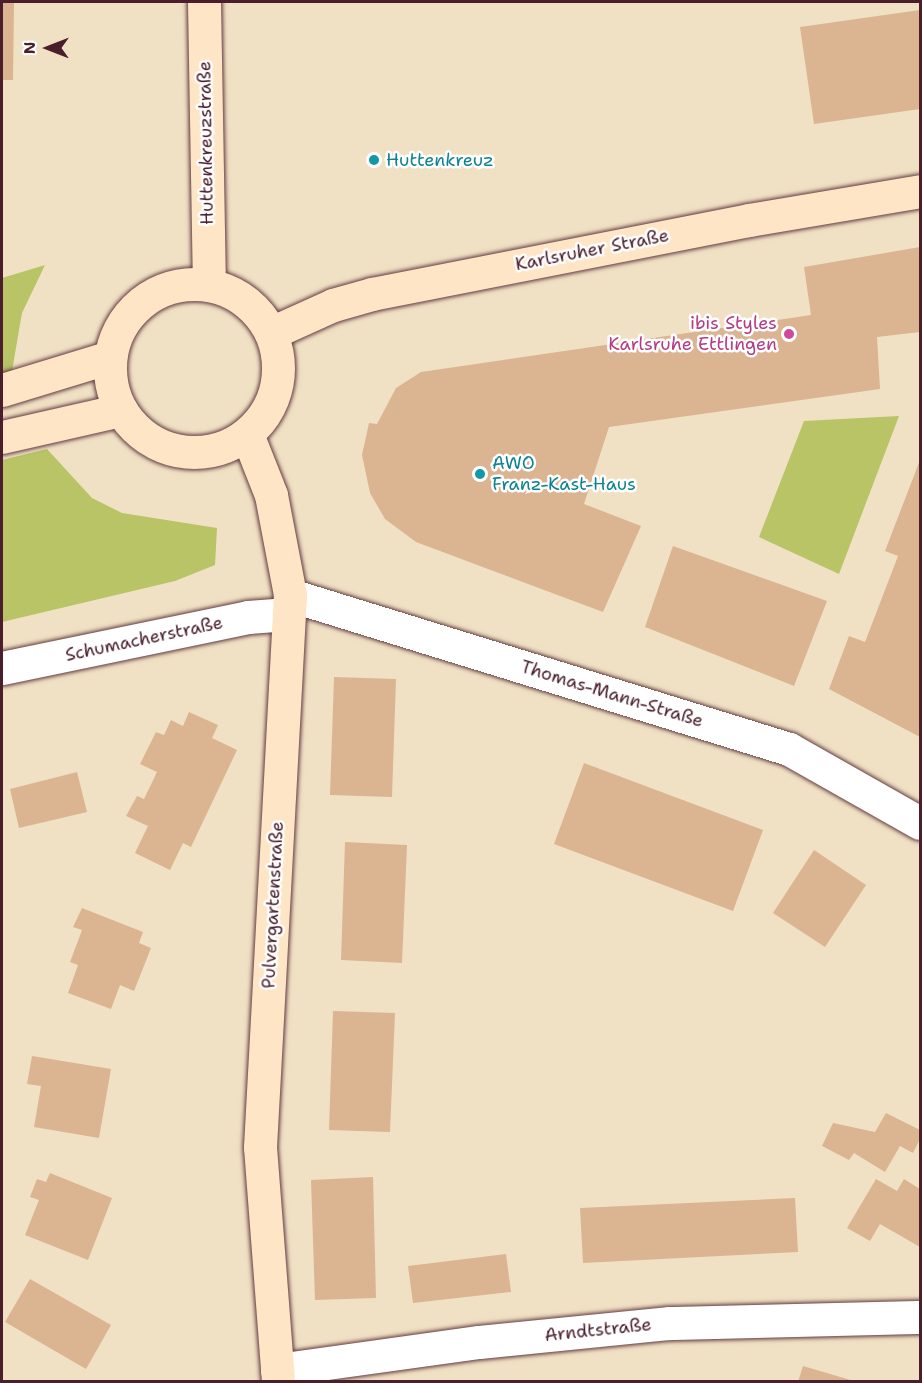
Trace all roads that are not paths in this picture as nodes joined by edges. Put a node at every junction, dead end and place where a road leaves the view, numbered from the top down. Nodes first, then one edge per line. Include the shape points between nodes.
1 (204, 2) edge
2 (921, 191) edge
3 (209, 284) junction
4 (271, 333) junction
5 (110, 357) junction
6 (2, 390) edge
7 (121, 410) junction
8 (247, 434) junction
9 (2, 437) edge
10 (289, 604) junction
11 (2, 668) edge
12 (921, 823) edge
13 (921, 1317) edge
14 (277, 1376) edge

1 - 3 main road, Huttenkreuzstraße
2 - 4 main road, Karlsruher Straße via 738,222 372,294 333,305
3 - 4 main road via 251,305
3 - 5 main road via 171,286 140,302 122,323
4 - 8 main road via 278,356 278,381 267,411
5 - 6 main road
5 - 7 main road via 111,379
7 - 8 main road via 135,428 154,442 175,450 221,448
7 - 9 main road
8 - 10 main road, Pulvergartenstraße via 271,495
10 - 11 street, Schumacherstraße via 248,617
10 - 12 street, Thomas-Mann-Straße via 789,749
10 - 14 main road, Pulvergartenstraße via 260,1147
13 - 14 street, Arndtstraße via 670,1323 479,1342

